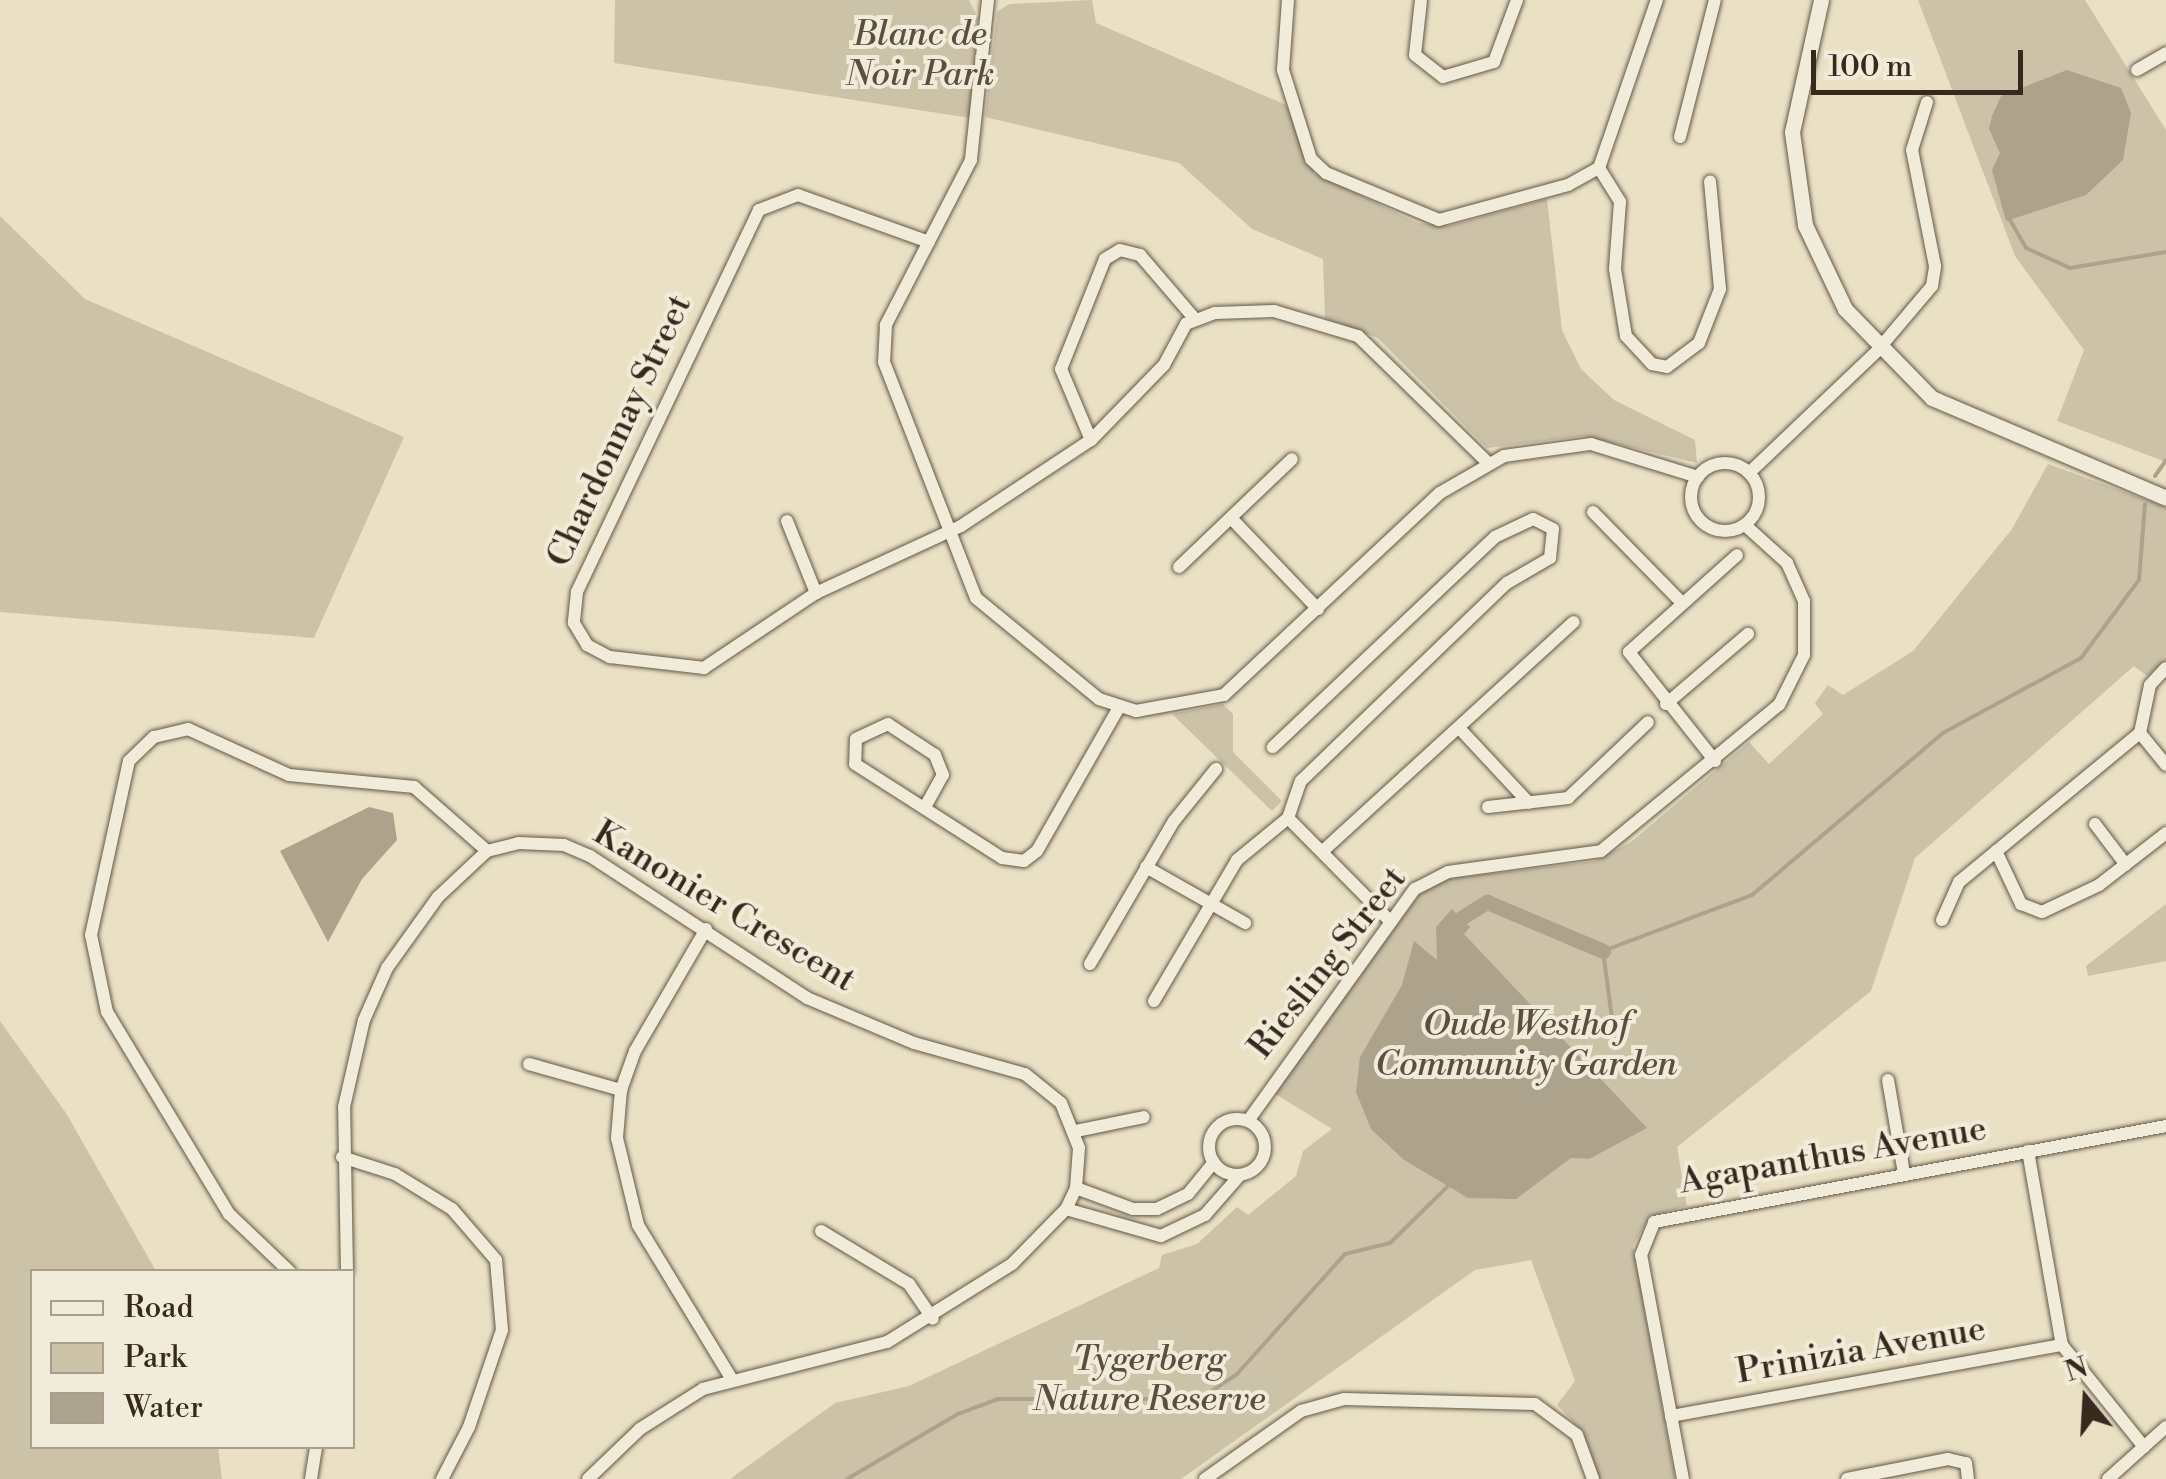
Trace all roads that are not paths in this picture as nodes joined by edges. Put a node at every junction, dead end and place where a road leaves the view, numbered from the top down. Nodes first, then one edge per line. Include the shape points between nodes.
1 (988, 0) edge
2 (1288, 0) edge
3 (1421, 0) edge
4 (1517, 0) edge
5 (1657, 0) edge
6 (1715, 0) edge
7 (1820, 0) edge
8 (2166, 53) edge
9 (2136, 70) dead end
10 (1927, 102) dead end
11 (1680, 137) dead end
12 (1599, 168) junction
13 (1710, 181) dead end
14 (929, 242) junction
15 (1194, 318) junction
16 (1878, 351) junction
17 (1091, 440) junction
18 (1292, 460) dead end
19 (1488, 463) junction
20 (1749, 473) junction
21 (1698, 476) junction
22 (2166, 498) edge
23 (1593, 512) dead end
24 (1231, 518) junction
25 (787, 522) dead end
26 (1744, 525) junction
27 (948, 532) junction
28 (1737, 555) dead end
29 (1179, 568) dead end
30 (816, 593) junction
31 (1682, 603) junction
32 (1318, 609) junction
33 (1574, 622) dead end
34 (1748, 634) dead end
35 (2166, 668) edge
36 (1666, 704) junction
37 (1118, 708) junction
38 (1648, 722) dead end
39 (1460, 730) junction
40 (2140, 733) junction
41 (1273, 747) dead end
42 (1715, 761) junction
43 (2166, 765) edge
44 (1216, 769) dead end
45 (1528, 803) junction
46 (925, 807) junction
47 (1488, 807) dead end
48 (1288, 818) junction
49 (2094, 824) dead end
50 (2166, 833) edge
51 (1324, 850) junction
52 (487, 851) junction
53 (1996, 851) junction
54 (2126, 865) junction
55 (1146, 867) junction
56 (1211, 904) junction
57 (1942, 920) dead end
58 (1390, 922) junction
59 (1245, 923) dead end
60 (706, 929) junction
61 (1090, 964) dead end
62 (1154, 1001) dead end
63 (529, 1064) dead end
64 (1888, 1080) dead end
65 (621, 1090) junction
66 (1144, 1117) dead end
67 (1248, 1121) junction
68 (2166, 1126) edge
69 (1076, 1131) junction
70 (2028, 1152) junction
71 (342, 1156) junction
72 (1214, 1162) junction
73 (1904, 1174) junction
74 (1240, 1175) junction
75 (1076, 1188) junction
76 (1066, 1209) junction
77 (821, 1231) dead end
78 (287, 1269) edge
79 (347, 1269) edge
80 (933, 1319) junction
81 (2062, 1345) junction
82 (731, 1378) junction
83 (1671, 1416) junction
84 (2166, 1427) edge
85 (2144, 1447) junction
86 (316, 1449) edge
87 (311, 1479) edge
88 (442, 1479) edge
89 (588, 1479) edge
90 (1206, 1479) edge
91 (1593, 1479) edge
92 (1682, 1479) edge
93 (1847, 1479) edge
94 (1968, 1479) edge
95 (2108, 1479) edge

1 - 14 street via 974,146
2 - 12 street via 1284,76 1306,150 1326,174 1440,220 1568,186
3 - 4 street via 1415,55 1443,77 1494,62
5 - 12 street
6 - 11 street
7 - 16 street via 1796,86 1796,187 1819,264
8 - 9 street
10 - 16 street via 1912,150 1935,276
12 - 13 street via 1620,202 1615,270 1626,336 1652,364 1667,368 1699,343 1720,289
14 - 27 street via 886,326 882,353
14 - 30 street, Chardonnay Street via 798,195 759,210 573,615 582,639 601,655 690,671
15 - 17 street, Chardonnay Street via 1164,365
15 - 17 street via 1140,255 1120,250 1105,259 1061,369
15 - 19 street via 1274,311 1358,336
16 - 20 street
16 - 22 street via 1932,398 1982,425
17 - 27 street, Chardonnay Street
18 - 24 street
19 - 21 street via 1538,447 1591,444
19 - 32 street via 1440,493
20 - 21 street via 1727,463
20 - 26 street via 1760,500
21 - 26 street via 1692,501 1698,517 1720,531
23 - 31 street
24 - 29 street
24 - 32 street
25 - 30 street
26 - 42 street, Riesling Street via 1794,574 1806,644 1786,696
27 - 30 street, Chardonnay Street
27 - 37 street via 990,616
28 - 31 street
31 - 36 street via 1628,652
32 - 37 street via 1224,695
33 - 39 street
34 - 36 street
35 - 40 street via 2150,685
36 - 42 street
37 - 46 street via 1037,851 1024,861 1002,858
38 - 45 street via 1572,796
39 - 45 street
39 - 51 street
40 - 43 street
40 - 53 street
41 - 48 street via 1494,537 1529,520 1550,525 1556,540 1550,558 1507,583 1317,765
42 - 58 street, Riesling Street via 1602,850 1440,874 1415,888
44 - 55 street
45 - 47 street
46 - 46 street via 855,764 856,739 888,724 936,755 943,775
48 - 51 street
48 - 56 street via 1243,852
49 - 54 street
50 - 54 street
51 - 58 street
52 - 60 street, Kanonier Crescent via 564,845
52 - 71 street via 438,897 387,968 352,1062
52 - 78 street via 414,787 301,778 188,729 154,737 129,761 91,935 106,1012 230,1214
53 - 54 street via 2018,898 2036,912
53 - 57 street via 1956,886
55 - 56 street
55 - 61 street
56 - 59 street
56 - 62 street
58 - 67 street, Riesling Street
60 - 65 street via 656,1008
60 - 69 street, Kanonier Crescent via 782,984 859,1023 1025,1074 1061,1103
63 - 65 street
64 - 73 street
65 - 82 street via 617,1138 627,1200
66 - 69 street
67 - 72 street via 1216,1129
67 - 74 street via 1262,1133 1265,1151 1257,1167
68 - 70 street, Agapanthus Avenue
69 - 75 street
70 - 73 street, Agapanthus Avenue
70 - 81 street
71 - 79 street
71 - 88 street via 395,1174 452,1209 496,1260 502,1330
72 - 74 street
72 - 75 street via 1188,1194 1158,1210 1133,1210
73 - 83 street, Agapanthus Avenue via 1666,1217 1649,1226 1641,1255
74 - 76 street via 1206,1214 1172,1234 1144,1236
75 - 76 street
76 - 80 street via 1012,1264
77 - 80 street via 909,1284
80 - 82 street via 843,1358
81 - 83 street, Prinizia Avenue
81 - 85 street
82 - 89 street via 675,1404
83 - 92 street, Agapanthus Avenue
84 - 85 street
85 - 95 street
86 - 87 street
90 - 91 street via 1301,1410 1344,1398 1535,1404 1577,1435
93 - 94 street via 1948,1459 1966,1463

